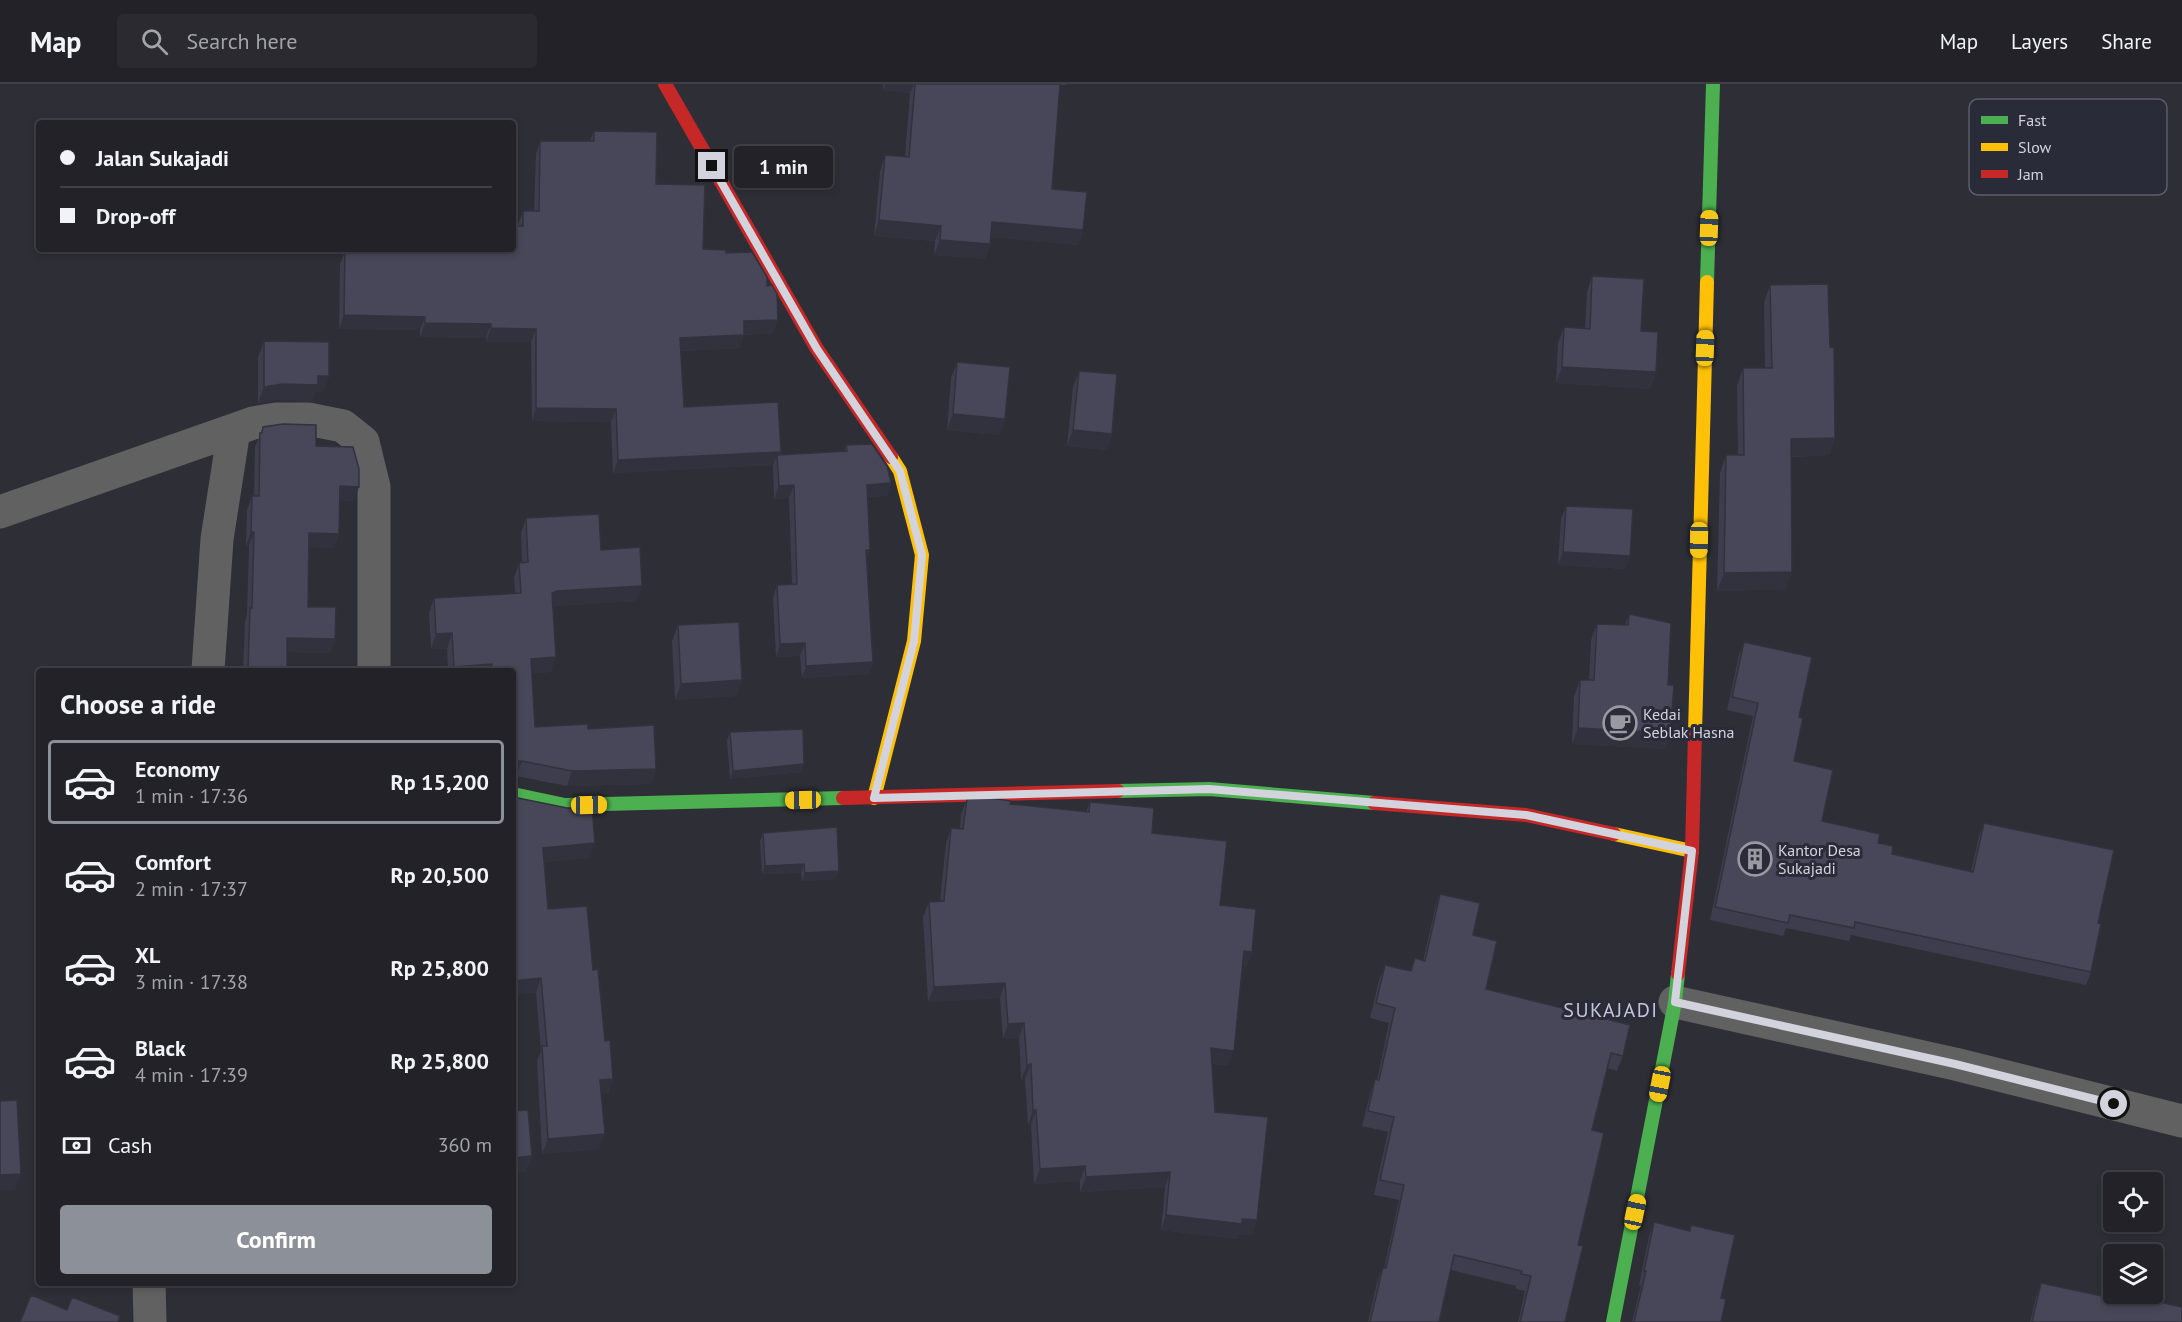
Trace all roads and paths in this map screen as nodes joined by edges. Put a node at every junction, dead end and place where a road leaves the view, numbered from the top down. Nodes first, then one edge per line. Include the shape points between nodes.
1 (665, 84) edge
2 (1713, 84) edge
3 (234, 430) junction
4 (0, 512) edge
5 (208, 668) edge
6 (374, 668) edge
7 (516, 795) edge
8 (874, 798) junction
9 (1692, 851) junction
10 (1675, 1002) junction
11 (2182, 1121) edge
12 (149, 1286) edge
13 (150, 1322) edge
14 (1613, 1322) edge

1 - 8 street via 817,349 900,471 922,555 914,641
2 - 9 street
3 - 4 street
3 - 5 street via 217,539
3 - 6 street via 276,419 308,419 343,426 363,442 374,488
7 - 8 street via 565,806
8 - 9 street via 1209,789 1526,815
9 - 10 street
10 - 11 street via 1955,1064
10 - 14 street
12 - 13 street

